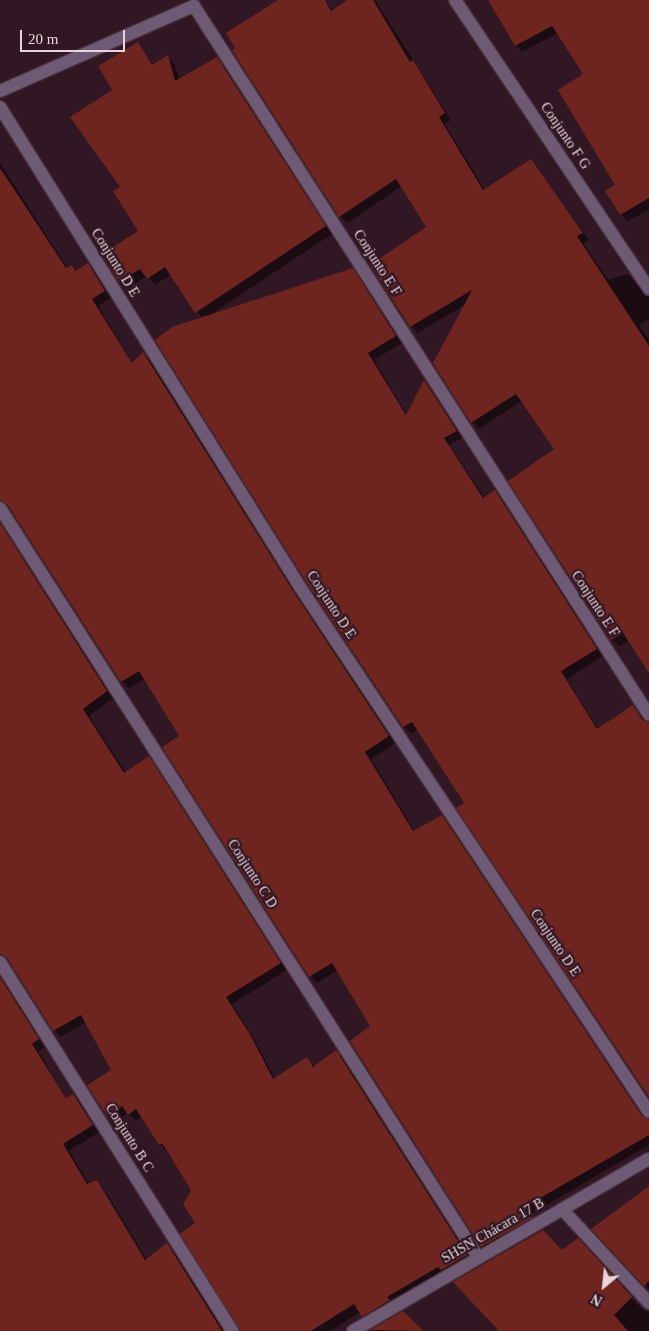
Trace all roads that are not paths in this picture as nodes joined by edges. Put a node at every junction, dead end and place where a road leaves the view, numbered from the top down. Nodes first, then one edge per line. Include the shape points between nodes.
1 (206, 0) edge
2 (456, 0) edge
3 (194, 6) junction
4 (0, 91) edge
5 (0, 107) edge
6 (649, 289) edge
7 (0, 508) edge
8 (649, 715) edge
9 (0, 962) edge
10 (649, 1112) edge
11 (649, 1159) edge
12 (562, 1210) junction
13 (478, 1257) junction
14 (649, 1302) edge
15 (232, 1331) edge
16 (353, 1331) edge

1 - 3 street
2 - 6 street, Conjunto F G
3 - 4 street
3 - 8 street, Conjunto E F
5 - 10 street, Conjunto D E via 300,587
7 - 13 street, Conjunto C D
9 - 15 street, Conjunto B C
11 - 12 street, SHSN Chácara 17 B
12 - 13 street, SHSN Chácara 17 B
12 - 14 street
13 - 16 street, SHSN Chácara 17 B

